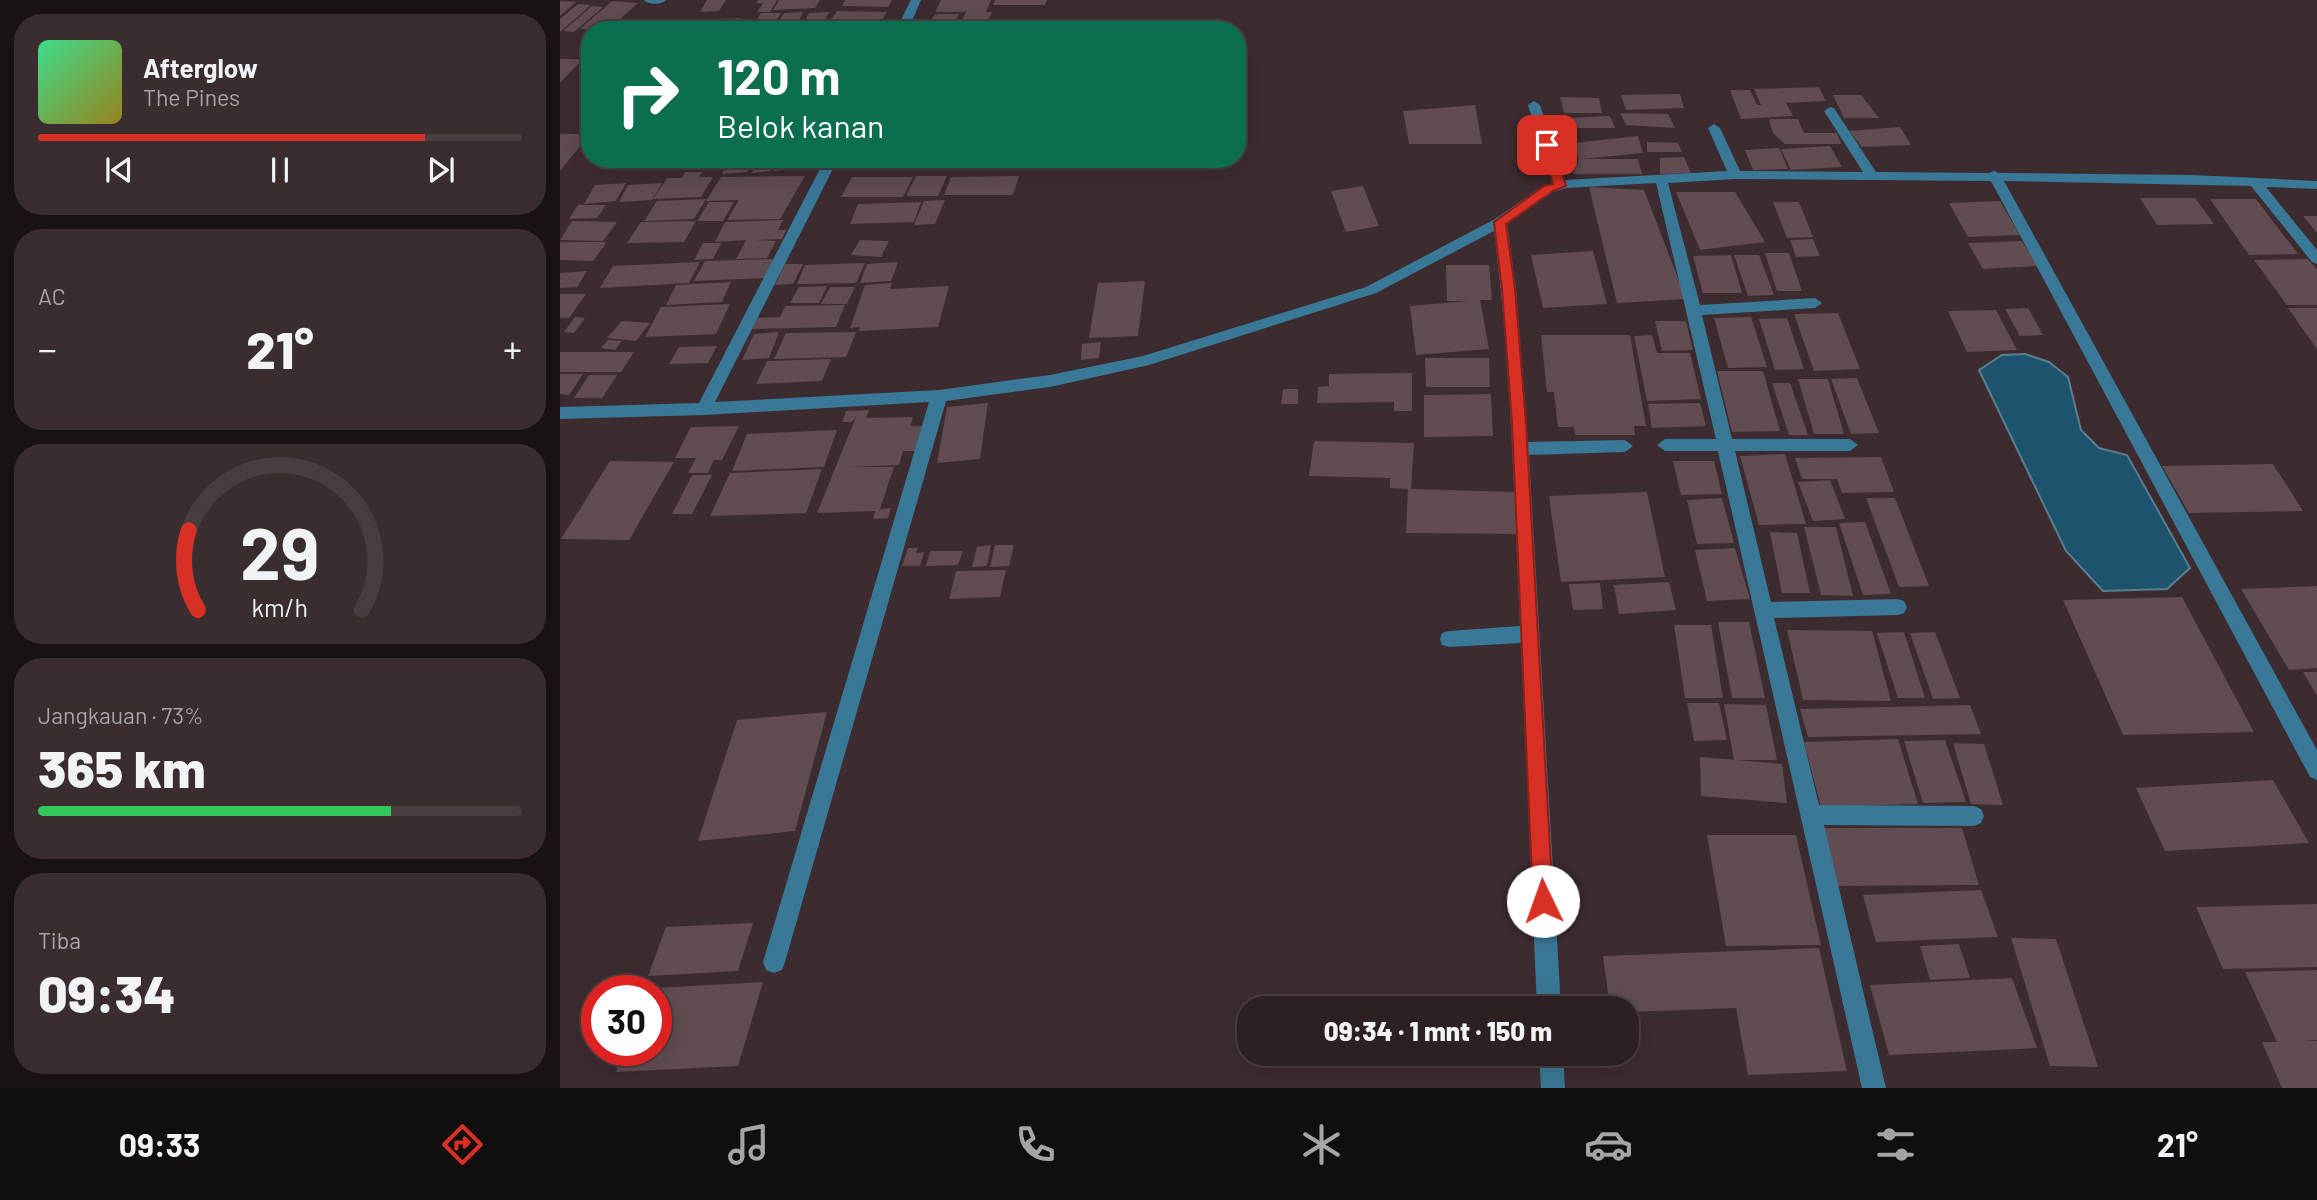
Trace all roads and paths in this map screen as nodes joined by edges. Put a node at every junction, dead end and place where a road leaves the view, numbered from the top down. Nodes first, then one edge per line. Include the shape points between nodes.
1 (649, 0) edge
2 (661, 0) edge
3 (916, 0) edge
4 (906, 21) edge
5 (1534, 105) dead end
6 (1830, 111) dead end
7 (1714, 128) dead end
8 (827, 168) edge
9 (1735, 175) junction
10 (1871, 175) junction
11 (1994, 175) junction
12 (1661, 179) junction
13 (2255, 181) junction
14 (2317, 185) edge
15 (1560, 186) junction
16 (1500, 222) junction
17 (2317, 259) edge
18 (1815, 303) dead end
19 (1694, 310) junction
20 (939, 396) junction
21 (704, 409) junction
22 (560, 412) edge
23 (1665, 445) dead end
24 (1850, 445) dead end
25 (1625, 446) dead end
26 (1725, 446) junction
27 (1520, 449) junction
28 (1898, 607) dead end
29 (1763, 610) junction
30 (1528, 634) junction
31 (1449, 639) dead end
32 (2317, 770) edge
33 (1810, 814) junction
34 (1974, 816) dead end
35 (774, 962) dead end
36 (1548, 996) edge
37 (1552, 1066) edge
38 (1553, 1088) edge
39 (1874, 1088) edge

1 - 2 street
3 - 4 street
5 - 15 street
6 - 10 street
7 - 9 street
8 - 21 street
9 - 10 street
9 - 12 street
10 - 11 street
11 - 13 street
11 - 32 street
12 - 15 street
12 - 19 street
13 - 14 street
13 - 17 street
15 - 16 street via 1548,189
16 - 20 street via 1371,290 1265,325 1144,361 1050,381
16 - 27 street
18 - 19 street
19 - 26 street
20 - 21 street
20 - 35 street
21 - 22 street
23 - 26 street
24 - 26 street
25 - 27 street
26 - 29 street
27 - 30 street
28 - 29 street
29 - 33 street
30 - 31 street
30 - 36 street
33 - 34 street
33 - 39 street
37 - 38 street

